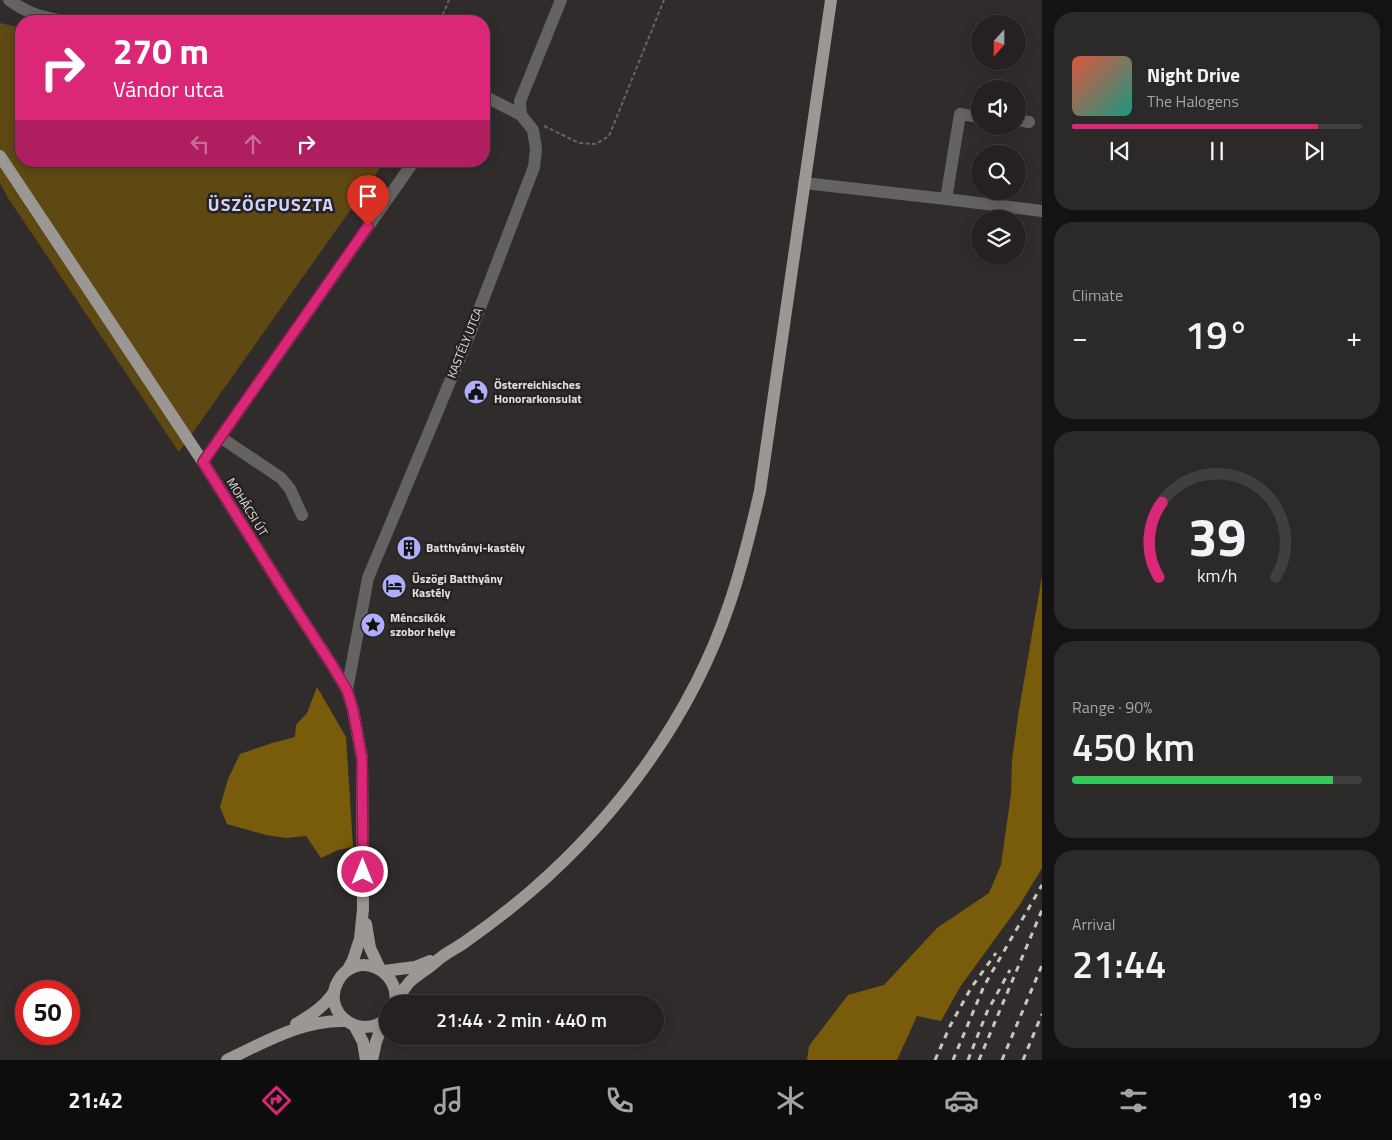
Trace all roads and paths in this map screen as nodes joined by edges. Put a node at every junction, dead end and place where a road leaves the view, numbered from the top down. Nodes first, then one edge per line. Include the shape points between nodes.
1 (9, 0) edge
2 (449, 0) edge
3 (561, 0) edge
4 (664, 0) edge
5 (831, 0) edge
6 (36, 15) edge
7 (443, 15) edge
8 (490, 99) edge
9 (521, 115) junction
10 (971, 115) edge
11 (0, 156) edge
12 (410, 167) edge
13 (804, 183) junction
14 (946, 198) junction
15 (1042, 211) edge
16 (220, 437) junction
17 (203, 462) junction
18 (302, 515) dead end
19 (347, 690) junction
20 (363, 909) junction
21 (442, 957) junction
22 (382, 970) junction
23 (347, 971) junction
24 (334, 992) junction
25 (396, 995) edge
26 (401, 995) edge
27 (350, 1023) junction
28 (379, 1023) edge
29 (379, 1035) edge
30 (276, 1036) junction
31 (228, 1060) edge
32 (366, 1060) edge
33 (372, 1060) edge

1 - 6 street
2 - 7 path
3 - 9 street via 520,101
4 - 9 path via 609,136 596,144 579,143
5 - 13 main road
8 - 9 street
9 - 19 street, KASTÉLY UTCA via 533,130 534,166 469,336 368,578
10 - 14 street via 960,114
11 - 17 main road, MOHÁCSI ÚT
12 - 16 street
13 - 14 street
13 - 21 main road via 760,491 735,588 710,653 662,742 593,830 516,904
14 - 15 street
16 - 17 street
16 - 18 street via 281,478
17 - 19 main road, MOHÁCSI ÚT
19 - 20 main road, MOHÁCSI ÚT via 362,758
20 - 22 main road via 370,948
20 - 23 main road via 360,938
21 - 22 main road via 415,967
21 - 26 main road via 408,984
22 - 23 main road via 360,966
22 - 25 main road via 394,986
23 - 24 main road via 338,980
24 - 27 main road via 336,1008
24 - 30 main road via 323,1006
27 - 28 main road via 360,1027
27 - 30 main road via 318,1022
27 - 32 main road via 363,1042
29 - 33 main road
30 - 31 main road

